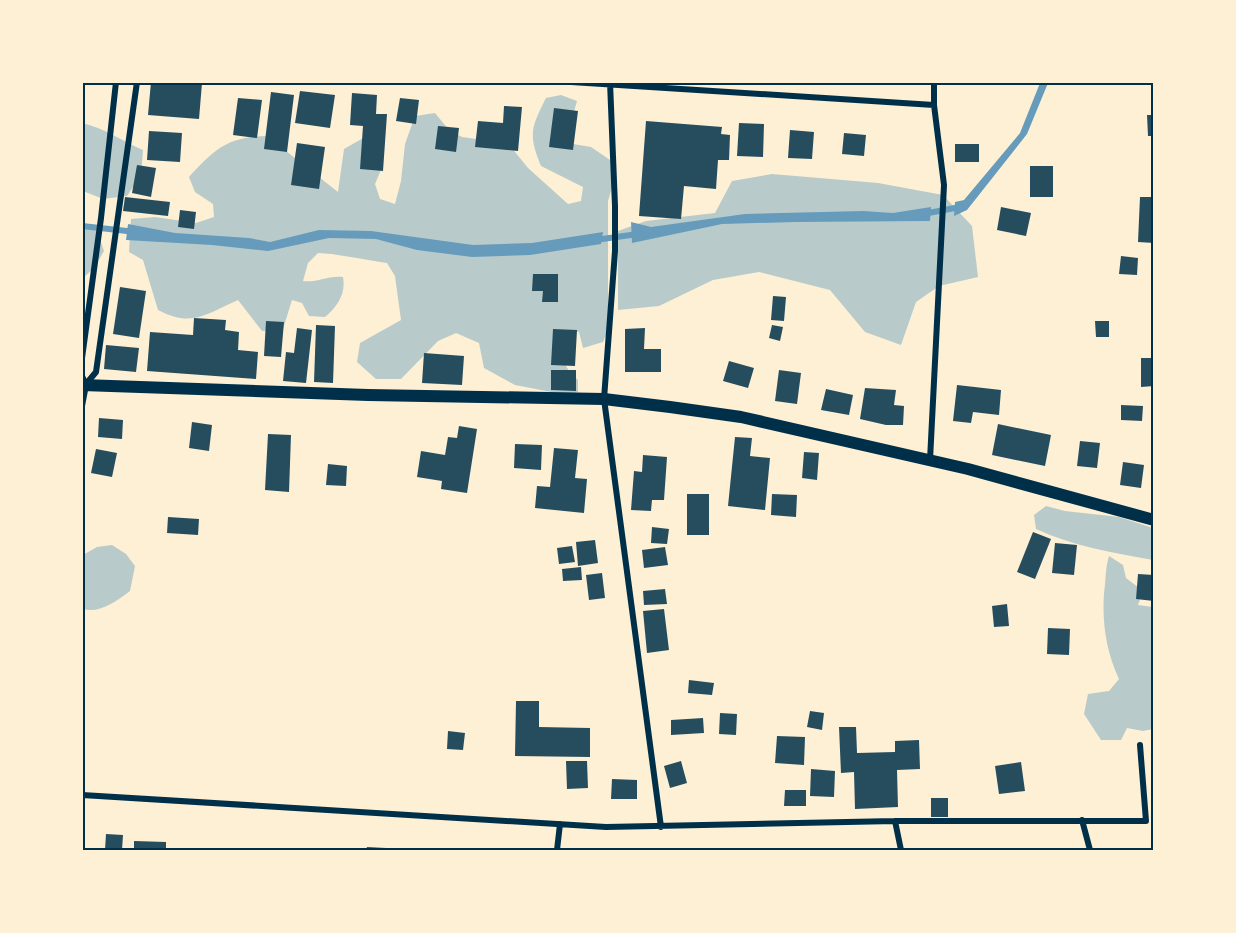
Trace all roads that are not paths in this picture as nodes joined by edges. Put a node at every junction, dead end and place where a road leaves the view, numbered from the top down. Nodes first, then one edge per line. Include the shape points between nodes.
1 (116, 82) edge
2 (137, 82) edge
3 (571, 82) edge
4 (934, 82) edge
5 (610, 84) edge
6 (934, 105) junction
7 (82, 358) edge
8 (84, 382) edge
9 (604, 399) junction
10 (82, 406) edge
11 (930, 460) junction
12 (1154, 520) edge
13 (1140, 745) dead end
14 (82, 795) edge
15 (1082, 820) junction
16 (895, 821) junction
17 (560, 824) junction
18 (661, 827) junction
19 (557, 850) edge
20 (901, 850) edge
21 (1090, 850) edge

1 - 7 street
2 - 8 street via 96,372
3 - 5 street
4 - 6 street
5 - 6 street
5 - 9 street via 615,251
6 - 11 street via 944,186
8 - 9 main road via 368,395
8 - 10 street
9 - 11 main road via 741,417
9 - 18 street
11 - 12 main road
13 - 15 street via 1146,821
14 - 17 street
15 - 16 street
15 - 21 street
16 - 18 street
16 - 20 street
17 - 18 street
17 - 19 street

